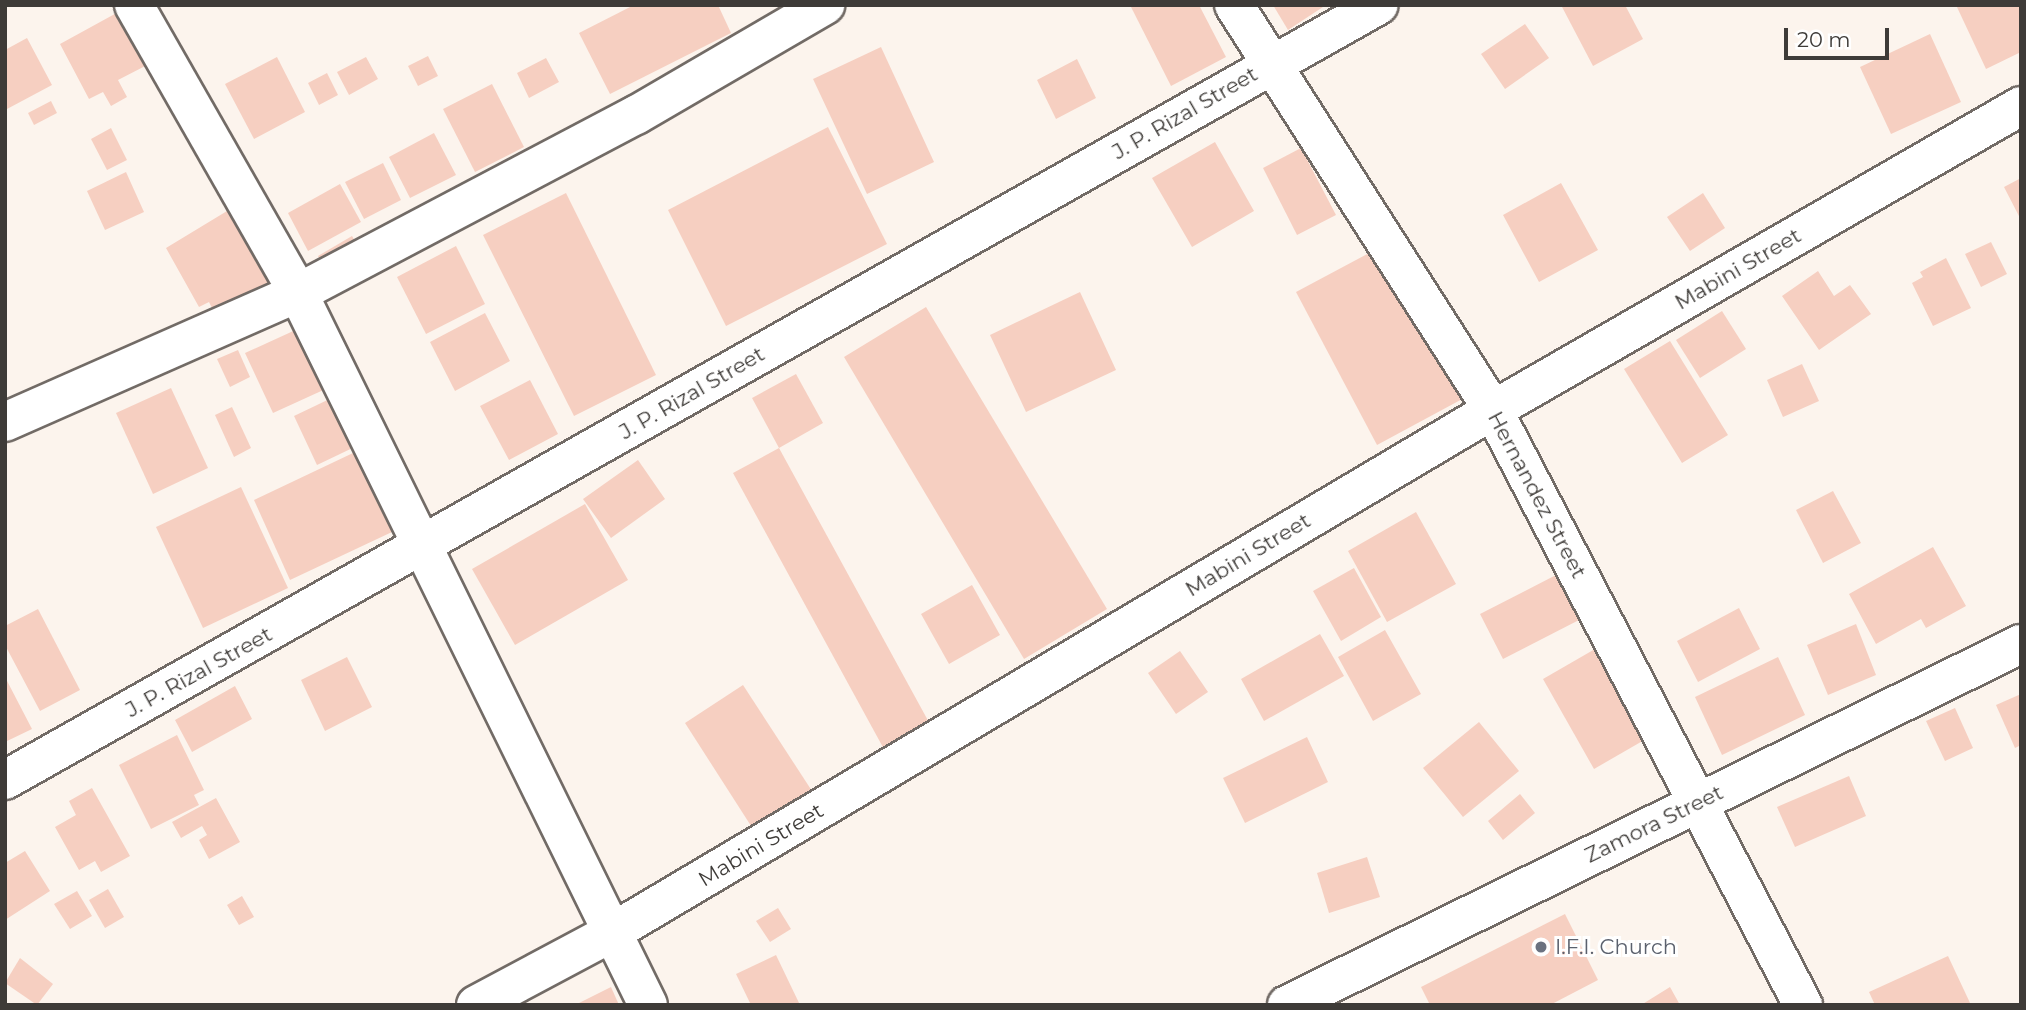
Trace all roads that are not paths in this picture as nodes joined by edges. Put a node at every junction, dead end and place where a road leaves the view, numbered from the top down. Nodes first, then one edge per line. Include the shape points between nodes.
1 (134, 5) edge
2 (825, 5) edge
3 (1234, 5) edge
4 (1379, 5) edge
5 (1274, 63) junction
6 (2021, 106) edge
7 (298, 293) junction
8 (1493, 410) junction
9 (5, 422) edge
10 (425, 545) junction
11 (2021, 644) edge
12 (5, 780) edge
13 (1700, 801) junction
14 (611, 933) junction
15 (476, 1005) edge
16 (648, 1005) edge
17 (1287, 1005) edge
18 (1803, 1005) edge

1 - 7 street
2 - 7 street via 636,115
3 - 5 street, Hernandez Street
4 - 5 street, J. P. Rizal Street
5 - 8 street, Hernandez Street
5 - 10 street, J. P. Rizal Street
6 - 8 street, Mabini Street
7 - 9 street
7 - 10 street
8 - 13 street, Hernandez Street
8 - 14 street, Mabini Street
10 - 12 street, J. P. Rizal Street
10 - 14 street
11 - 13 street, Zamora Street
13 - 17 street, Zamora Street
13 - 18 street, Hernandez Street
14 - 15 street, Mabini Street
14 - 16 street

